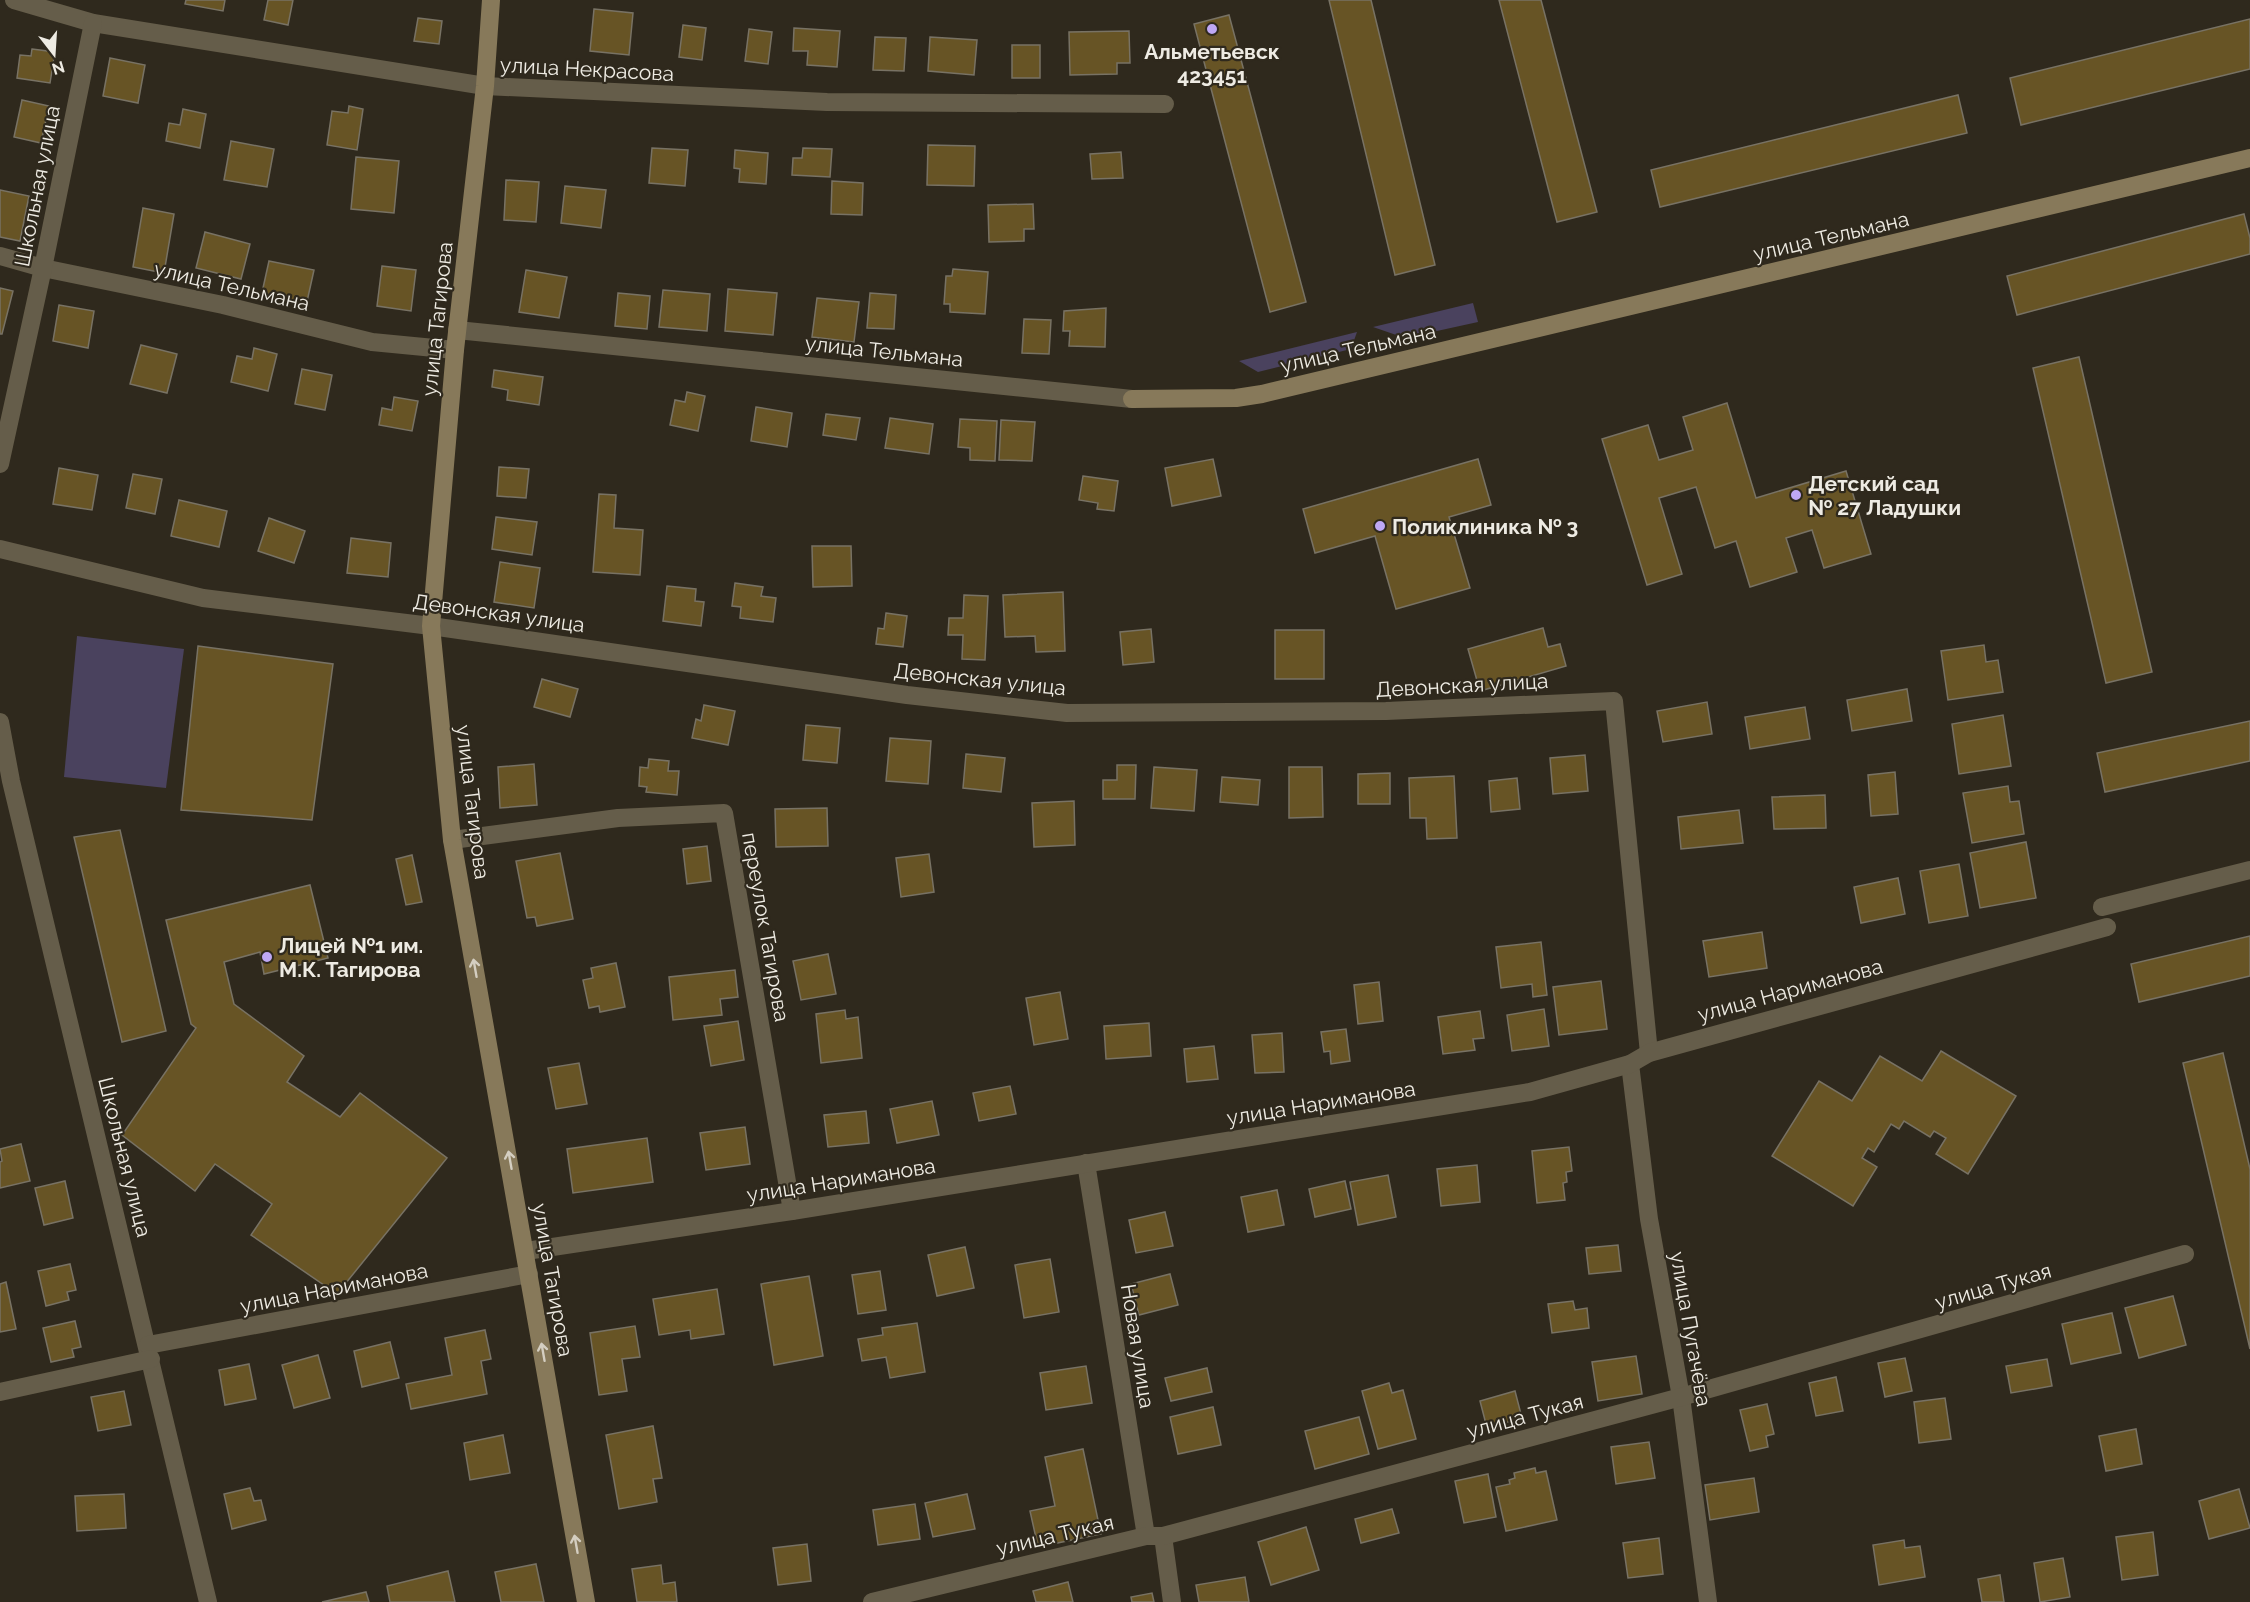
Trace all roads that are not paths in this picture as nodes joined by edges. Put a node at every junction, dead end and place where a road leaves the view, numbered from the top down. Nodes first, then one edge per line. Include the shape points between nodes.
1 (15, 0) edge
2 (491, 0) edge
3 (93, 23) junction
4 (485, 87) junction
5 (1165, 105) dead end
6 (2250, 158) edge
7 (0, 256) edge
8 (43, 267) junction
9 (458, 330) junction
10 (455, 350) junction
11 (0, 464) edge
12 (0, 549) edge
13 (430, 626) junction
14 (0, 722) edge
15 (6, 783) edge
16 (452, 840) junction
17 (2250, 870) edge
18 (2102, 907) dead end
19 (2107, 927) dead end
20 (1649, 1053) junction
21 (1630, 1064) junction
22 (1086, 1163) junction
23 (792, 1211) junction
24 (526, 1251) junction
25 (2185, 1254) dead end
26 (529, 1274) junction
27 (149, 1352) junction
28 (0, 1392) edge
29 (1681, 1397) junction
30 (1154, 1536) junction
31 (208, 1602) edge
32 (586, 1602) edge
33 (872, 1602) edge
34 (1172, 1602) edge
35 (1708, 1602) edge

1 - 3 street, улица Некрасова
2 - 4 street, улица Тагирова
3 - 4 street, улица Некрасова
3 - 8 street, Школьная улица
4 - 5 street, улица Некрасова via 826,102
4 - 9 street, улица Тагирова
6 - 9 street, улица Тельмана via 1236,398 1132,399
7 - 8 street, улица Тельмана
8 - 10 street, улица Тельмана via 372,342
8 - 11 street, Школьная улица
9 - 10 street, улица Тагирова
10 - 13 street, улица Тагирова
12 - 13 street, Девонская улица via 203,598
13 - 16 street, улица Тагирова
13 - 20 street, Девонская улица via 907,695 1067,713 1386,711 1614,701
14 - 15 street, Школьная улица
15 - 27 street, Школьная улица
16 - 23 street, переулок Тагирова via 618,818 724,813
24 -> 16 street, улица Тагирова
17 - 18 street
19 - 20 street, улица Нариманова
20 - 21 street, улица Нариманова
21 - 22 street, улица Нариманова via 1530,1092
21 - 29 street, улица Пугачёва via 1650,1219
22 - 23 street, улица Нариманова
22 - 30 street, Новая улица
23 - 24 street, улица Нариманова
24 - 26 street, улица Тагирова
25 - 29 street, улица Тукая
26 - 27 street, улица Нариманова
32 -> 26 street, улица Тагирова
27 - 28 street, улица Нариманова
27 - 31 street, Школьная улица
29 - 30 street, улица Тукая
29 - 35 street, улица Пугачёва
30 - 33 street, улица Тукая
30 - 34 street, Новая улица

